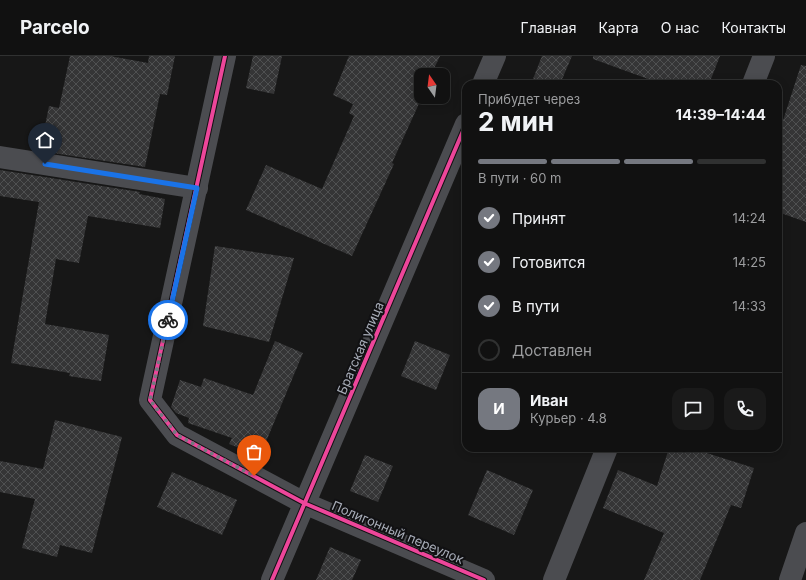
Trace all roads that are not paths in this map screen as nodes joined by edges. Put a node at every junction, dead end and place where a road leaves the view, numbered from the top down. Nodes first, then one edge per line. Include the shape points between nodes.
1 (225, 56) edge
2 (495, 56) edge
3 (764, 56) edge
4 (485, 80) edge
5 (755, 80) edge
6 (462, 133) edge
7 (0, 157) edge
8 (197, 188) junction
9 (605, 452) edge
10 (304, 503) junction
11 (806, 533) edge
12 (272, 580) edge
13 (484, 580) edge
14 (554, 580) edge
15 (790, 580) edge

1 - 8 street
2 - 4 street
3 - 5 street
6 - 10 street, Братская улица
7 - 8 street
8 - 10 street, Полигонный переулок via 150,400 177,435
9 - 14 street
10 - 12 street, Братская улица
10 - 13 street, Полигонный переулок
11 - 15 street

